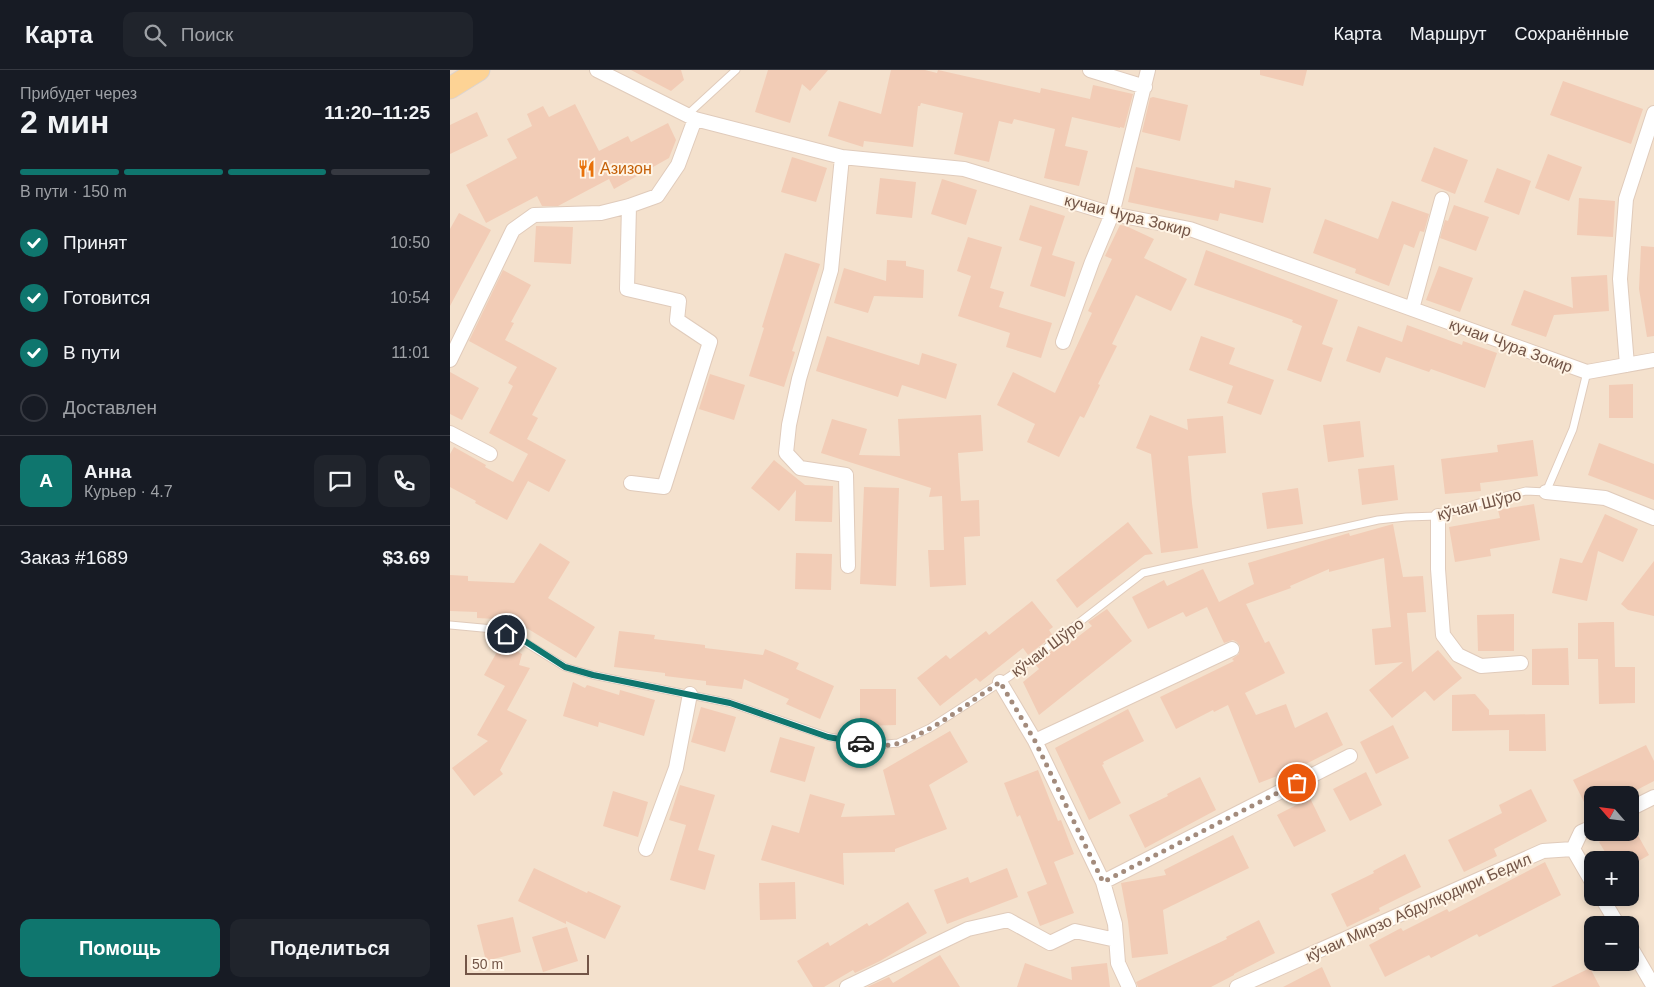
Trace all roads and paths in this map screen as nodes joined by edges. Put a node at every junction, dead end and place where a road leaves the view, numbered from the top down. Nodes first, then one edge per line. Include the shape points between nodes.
1 (479, 70) edge
2 (597, 70) edge
3 (736, 70) edge
4 (1090, 70) edge
5 (1148, 70) edge
6 (1145, 87) junction
7 (450, 88) edge
8 (1654, 113) edge
9 (691, 117) junction
10 (842, 157) junction
11 (1442, 199) dead end
12 (629, 206) junction
13 (1112, 214) junction
14 (1412, 309) junction
15 (1063, 342) dead end
16 (450, 360) edge
17 (1654, 360) edge
18 (1627, 365) junction
19 (1587, 372) junction
20 (450, 433) edge
21 (490, 454) dead end
22 (631, 483) dead end
23 (1546, 492) junction
24 (1438, 516) junction
25 (1654, 518) edge
26 (848, 566) dead end
27 (450, 625) edge
28 (1232, 649) dead end
29 (1521, 663) dead end
30 (1000, 682) junction
31 (690, 694) junction
32 (1035, 741) junction
33 (1350, 756) dead end
34 (1654, 797) edge
35 (1639, 804) edge
36 (1584, 831) edge
37 (646, 849) dead end
38 (1573, 849) junction
39 (1584, 868) edge
40 (1103, 882) junction
41 (1116, 940) junction
42 (1639, 961) edge
43 (847, 987) edge
44 (1129, 987) edge
45 (1237, 987) edge
46 (1654, 987) edge

1 - 7 main road
2 - 9 street, кучаи Чура Зокир
3 - 9 lane
4 - 6 street
5 - 6 street
6 - 13 street
8 - 18 street via 1626,199 1620,279
9 - 10 street, кучаи Чура Зокир
9 - 12 street via 678,165 657,196
10 - 13 street, кучаи Чура Зокир via 964,169
10 - 26 street via 830,270 799,379 786,453 800,468 846,475
11 - 14 street
12 - 16 street via 601,213 534,214 513,230
12 - 22 street via 626,289 679,301 677,320 710,342 664,487
13 - 14 street, кучаи Чура Зокир via 1190,229
13 - 15 street
14 - 19 street, кучаи Чура Зокир
17 - 18 street, кучаи Чура Зокир
18 - 19 street, кучаи Чура Зокир
19 - 23 lane via 1573,429
20 - 21 street
23 - 24 lane, кўчаи Шўро via 1526,492
23 - 25 street, кўчаи Шўро via 1605,498
24 - 29 street via 1443,635 1458,655 1481,666
24 - 30 lane, кўчаи Шўро via 1378,520 1143,573
27 - 31 lane, кўчаи Шўро via 493,629 520,638 565,667
28 - 32 street
30 - 31 lane, кўчаи Шўро via 930,728 898,743 876,745 828,737 730,703
30 - 32 street
31 - 37 street via 676,768
32 - 40 street
33 - 40 street
34 - 35 street
36 - 38 street
38 - 39 street
38 - 45 street, кўчаи Мирзо Абдулқодири Бедил via 1542,851
40 - 41 street via 1115,924
41 - 43 street via 1075,931 1050,943 1008,920 968,929
41 - 44 street via 1118,963
42 - 46 street

